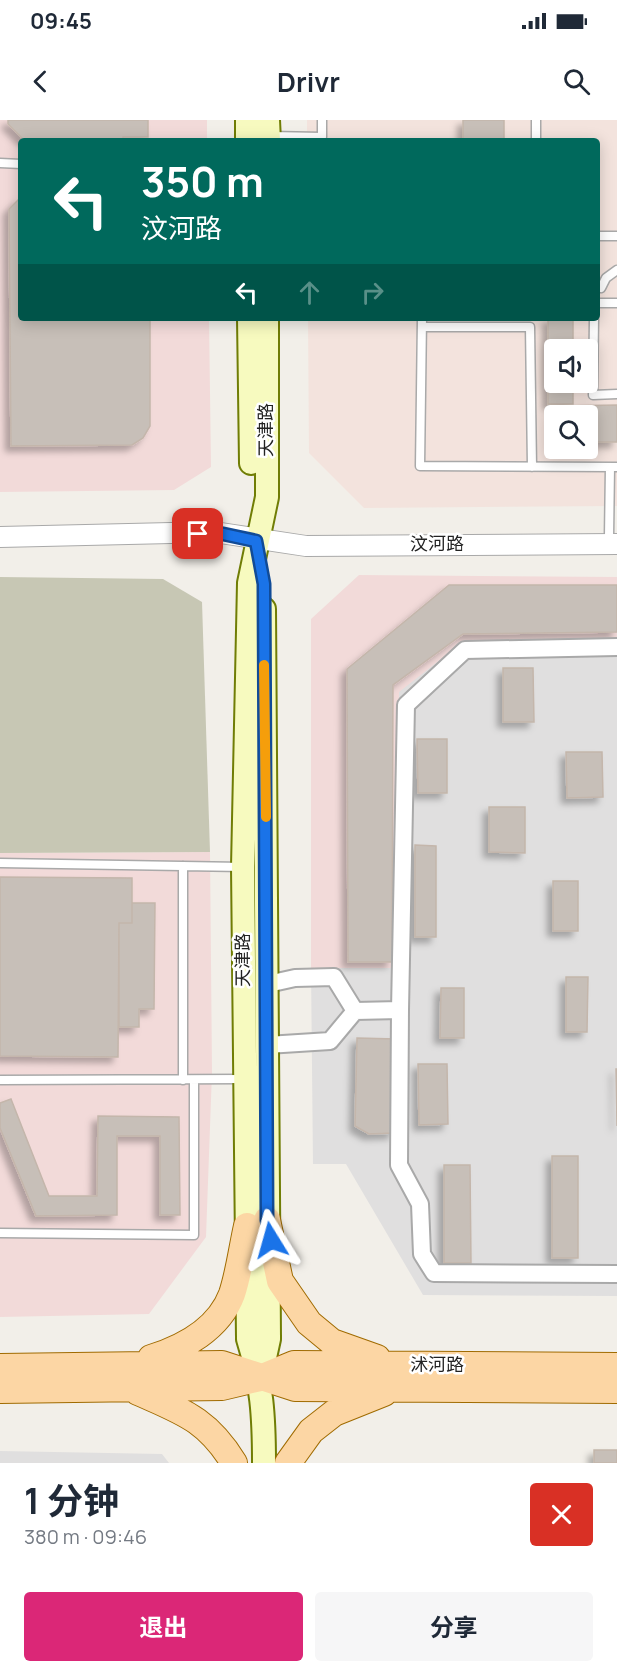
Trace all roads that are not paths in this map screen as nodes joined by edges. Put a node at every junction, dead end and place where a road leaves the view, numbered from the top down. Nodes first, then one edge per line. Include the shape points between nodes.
1 (247, 120) edge
2 (322, 120) edge
3 (536, 120) edge
4 (263, 135) edge
5 (536, 138) edge
6 (0, 163) edge
7 (18, 164) edge
8 (600, 236) edge
9 (617, 236) edge
10 (617, 270) edge
11 (601, 288) dead end
12 (600, 303) edge
13 (617, 303) edge
14 (249, 321) edge
15 (267, 321) edge
16 (594, 321) edge
17 (422, 322) edge
18 (617, 394) edge
19 (532, 467) junction
20 (614, 467) edge
21 (0, 537) edge
22 (614, 539) edge
23 (256, 541) junction
24 (0, 544) edge
25 (617, 647) edge
26 (0, 863) edge
27 (183, 866) junction
28 (243, 867) junction
29 (268, 984) junction
30 (400, 1010) junction
31 (355, 1011) junction
32 (267, 1045) junction
33 (245, 1079) junction
34 (0, 1080) edge
35 (183, 1080) junction
36 (194, 1080) junction
37 (257, 1223) junction
38 (0, 1233) edge
39 (617, 1274) edge
40 (617, 1366) edge
41 (0, 1367) edge
42 (397, 1376) junction
43 (128, 1377) junction
44 (260, 1378) junction
45 (0, 1390) edge
46 (617, 1390) edge
47 (234, 1463) edge
48 (249, 1463) edge
49 (264, 1463) edge
50 (288, 1463) edge

1 - 4 main road
2 - 4 lane via 322,137
3 - 5 lane
6 - 7 lane
8 - 9 lane
10 - 11 lane
12 - 13 lane
14 - 23 main road, 天津路 via 251,495
15 - 23 main road, 天津路 via 267,496
16 - 18 lane via 593,395
17 - 19 lane via 530,327
17 - 19 lane via 420,466
19 - 20 lane
20 - 22 lane
21 - 23 street, 汶河路 via 214,532
22 - 23 street, 汶河路 via 306,546
23 - 24 street, 汶河路
23 - 28 main road, 天津路 via 249,583
23 - 29 main road, 天津路 via 264,584
25 - 30 street via 465,650 406,705
26 - 27 lane
27 - 28 lane
27 - 35 lane
28 - 33 main road, 天津路
29 - 31 street via 295,978 334,977
29 - 32 main road, 天津路
30 - 31 street
30 - 39 street via 399,1165 420,1203 422,1254 434,1273
31 - 32 street via 330,1041
32 - 37 main road, 天津路
33 - 36 lane
33 - 37 main road, 天津路
34 - 35 lane
35 - 36 lane
36 - 38 lane via 194,1235
37 - 42 main road via 280,1281 309,1323 332,1342
37 - 43 main road via 231,1295 212,1325
37 - 44 main road, 天津路 via 269,1339
40 - 42 main road, 沭河路
41 - 43 main road, 沭河路
42 - 44 main road, 沭河路 via 294,1364
42 - 46 main road, 沭河路
42 - 50 main road via 310,1431
43 - 44 main road, 沭河路 via 222,1387
43 - 45 main road, 沭河路
43 - 47 main road via 210,1430
44 - 48 main road, 天津路 via 249,1419
44 - 49 main road, 天津路

